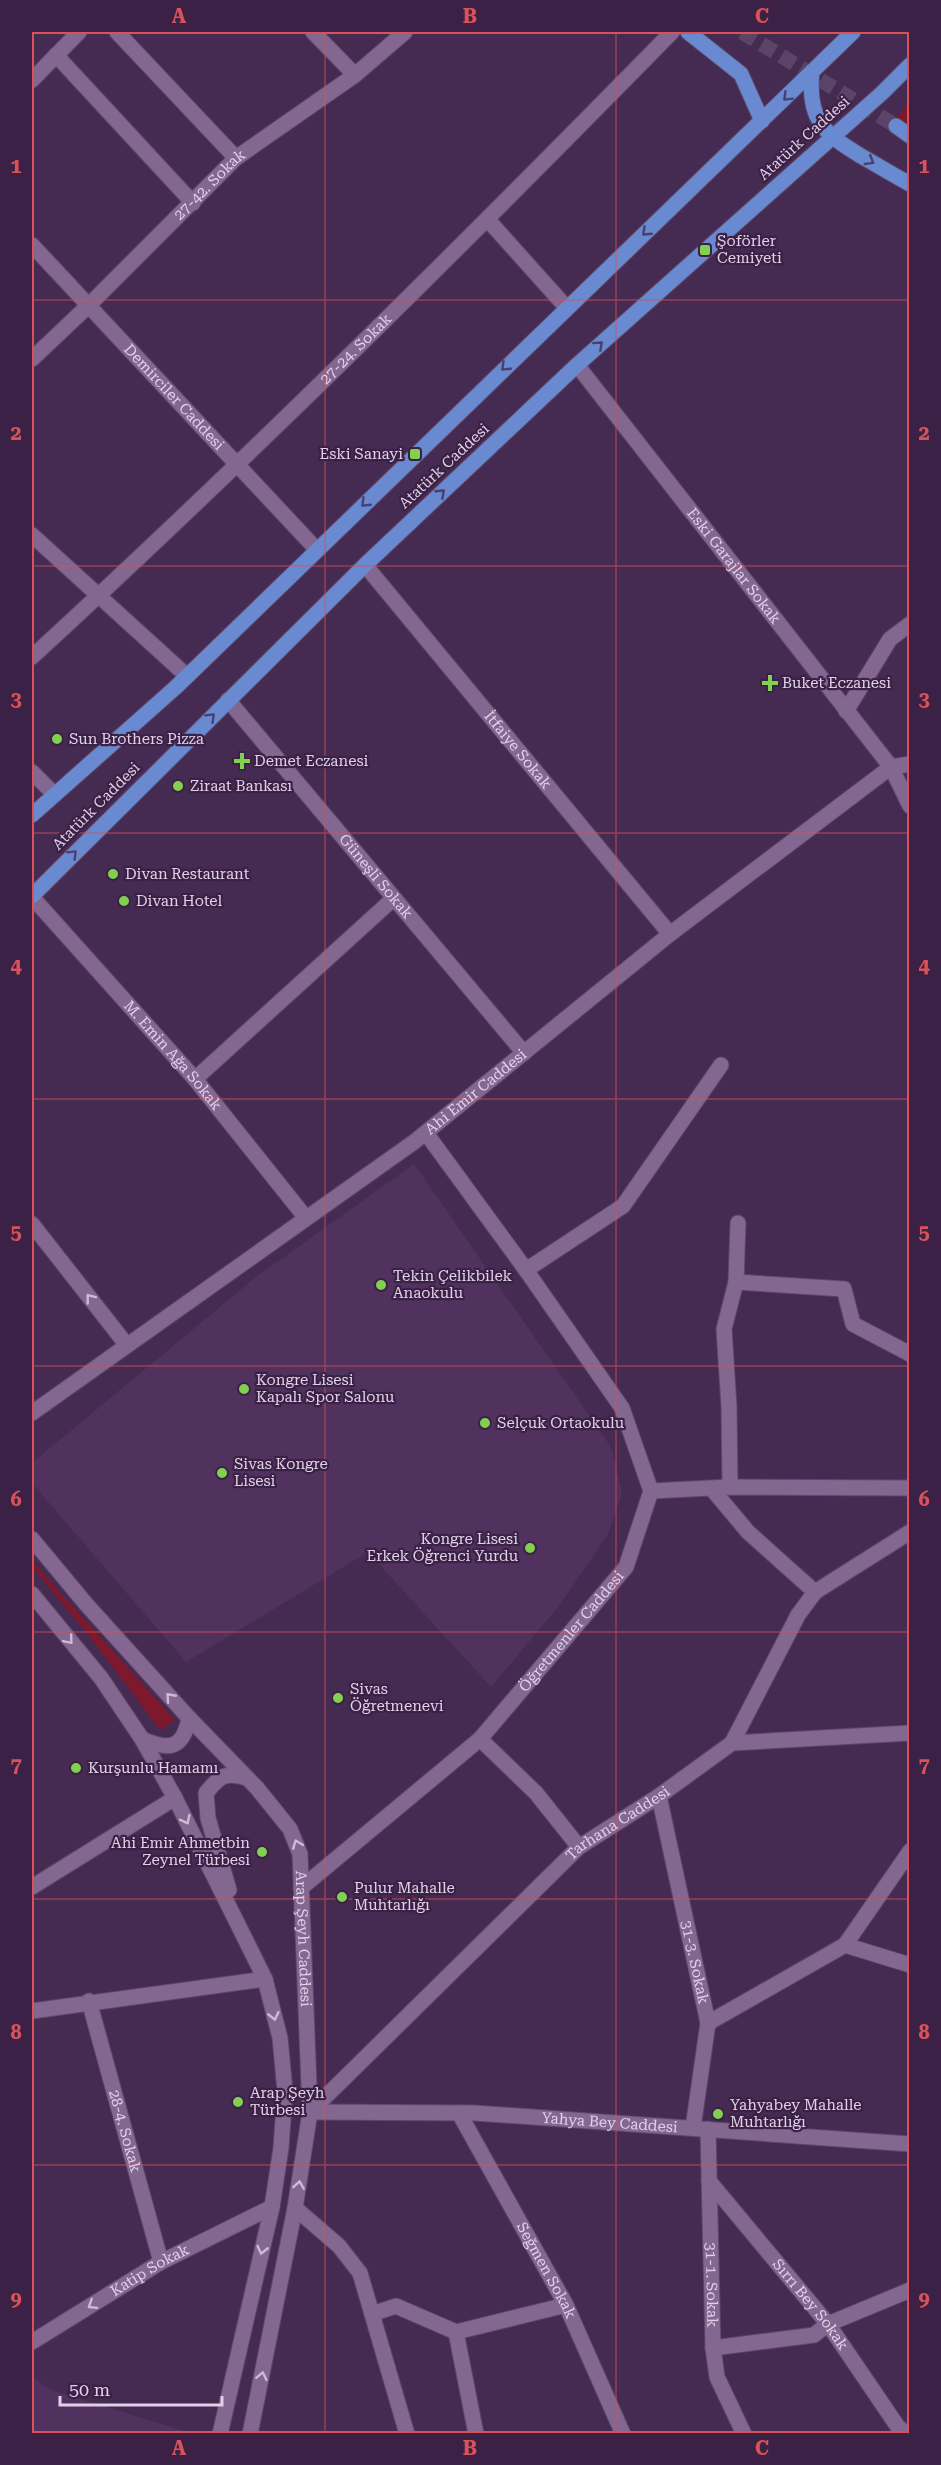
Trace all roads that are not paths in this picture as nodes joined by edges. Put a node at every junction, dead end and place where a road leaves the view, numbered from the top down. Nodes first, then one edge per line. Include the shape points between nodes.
1 (79, 32) edge
2 (117, 32) edge
3 (313, 32) edge
4 (405, 32) edge
5 (672, 32) edge
6 (687, 32) edge
7 (848, 36) edge
8 (56, 55) junction
9 (909, 65) edge
10 (812, 71) junction
11 (355, 75) junction
12 (32, 80) edge
13 (762, 121) junction
14 (896, 126) tunnel mouth
15 (909, 136) edge
16 (831, 138) junction
17 (236, 158) junction
18 (909, 184) edge
19 (193, 203) junction
20 (488, 220) junction
21 (32, 245) edge
22 (89, 305) junction
23 (566, 307) junction
24 (32, 358) edge
25 (576, 365) junction
26 (237, 466) junction
27 (32, 535) edge
28 (317, 550) junction
29 (365, 565) junction
30 (99, 596) junction
31 (909, 624) edge
32 (32, 657) edge
33 (186, 676) junction
34 (228, 700) junction
35 (846, 711) junction
36 (909, 764) edge
37 (891, 767) junction
38 (32, 772) edge
39 (54, 794) junction
40 (909, 806) edge
41 (32, 815) edge
42 (32, 896) edge
43 (393, 899) junction
44 (670, 934) junction
45 (524, 1053) junction
46 (721, 1065) dead end
47 (195, 1079) junction
48 (426, 1132) junction
49 (306, 1218) junction
50 (738, 1223) dead end
51 (32, 1224) edge
52 (526, 1270) junction
53 (736, 1282) junction
54 (126, 1344) junction
55 (909, 1354) edge
56 (32, 1413) edge
57 (730, 1487) junction
58 (909, 1488) edge
59 (712, 1489) junction
60 (651, 1491) junction
61 (909, 1532) edge
62 (32, 1539) edge
63 (815, 1592) junction
64 (32, 1594) edge
65 (189, 1718) junction
66 (909, 1737) edge
67 (142, 1739) junction
68 (480, 1739) junction
69 (732, 1743) junction
70 (247, 1778) junction
71 (659, 1796) junction
72 (175, 1798) junction
73 (579, 1847) junction
74 (909, 1851) edge
75 (32, 1887) edge
76 (301, 1888) junction
77 (239, 1925) junction
78 (845, 1945) junction
79 (909, 1965) edge
80 (265, 1978) junction
81 (88, 2001) junction
82 (32, 2011) edge
83 (708, 2023) junction
84 (309, 2112) junction
85 (459, 2113) junction
86 (701, 2129) junction
87 (909, 2144) edge
88 (709, 2181) junction
89 (272, 2207) junction
90 (295, 2208) junction
91 (161, 2262) junction
92 (909, 2290) edge
93 (566, 2305) junction
94 (372, 2314) junction
95 (828, 2324) junction
96 (456, 2332) junction
97 (32, 2342) edge
98 (713, 2348) junction
99 (220, 2433) edge
100 (250, 2433) edge
101 (407, 2433) edge
102 (476, 2433) edge
103 (623, 2433) edge
104 (744, 2433) edge
105 (907, 2433) edge

1 - 8 street
2 - 17 street
3 - 11 street
4 - 11 street, 27-42. Sokak
5 - 20 street, 27-24. Sokak
6 - 13 main road via 741,74
7 - 10 main road, Atatürk Caddesi
8 - 12 street
8 - 19 street
9 - 16 main road, Atatürk Caddesi
10 -> 13 main road, Atatürk Caddesi
10 - 16 main road via 811,102
11 - 17 street, 27-42. Sokak
13 -> 23 main road, Atatürk Caddesi
14 - 15 main road
16 -> 18 main road
25 -> 16 main road, Atatürk Caddesi
17 - 19 street, 27-42. Sokak
19 - 22 street, 27-42. Sokak
20 - 23 street
20 - 26 street, 27-24. Sokak
21 - 22 street, Demirciler Caddesi
22 - 24 street, 27-42. Sokak
22 - 26 street, Demirciler Caddesi
23 -> 28 main road, Atatürk Caddesi
29 -> 25 main road, Atatürk Caddesi
25 - 35 street, Eski Garajlar Sokak
26 - 28 street, Demirciler Caddesi
26 - 30 street, 27-24. Sokak
27 - 30 street
28 - 33 main road, Atatürk Caddesi
29 - 34 main road, Atatürk Caddesi
29 - 44 street, İtfaiye Sokak
30 - 32 street, 27-24. Sokak
30 - 33 street
31 - 35 street via 890,639
33 - 39 main road, Atatürk Caddesi
42 -> 34 main road, Atatürk Caddesi
34 - 43 street, Güneşli Sokak
35 - 37 street, Eski Garajlar Sokak
36 - 37 street, Ahi Emir Caddesi
37 - 40 street, Eski Garajlar Sokak
37 - 44 street, Ahi Emir Caddesi
38 - 39 street
39 - 41 main road, Atatürk Caddesi
42 - 47 street, M. Emin Ağa Sokak
43 - 45 street, Güneşli Sokak
43 - 47 street
44 - 45 street, Ahi Emir Caddesi
45 - 48 street, Ahi Emir Caddesi
46 - 52 street via 623,1206
47 - 49 street, M. Emin Ağa Sokak
48 - 49 street, Ahi Emir Caddesi
48 - 52 street
49 - 54 street, Ahi Emir Caddesi
50 - 53 street
54 -> 51 street
52 - 60 street via 621,1408
53 - 55 street via 844,1289 853,1324
53 - 57 street via 724,1329
54 - 56 street, Ahi Emir Caddesi
57 - 58 street
57 - 59 street
59 - 60 street
59 - 63 street via 748,1532
60 - 68 street, Öğretmenler Caddesi via 626,1567
61 - 63 street, Tarhana Caddesi
65 -> 62 street, Arap Şeyh Caddesi
63 - 69 street, Tarhana Caddesi via 798,1615
64 -> 67 street via 101,1678
65 - 67 street via 187,1731 170,1747
65 - 70 street, Arap Şeyh Caddesi
66 - 69 street
67 - 72 street
68 - 73 street via 536,1792
68 - 76 street, Öğretmenler Caddesi
69 - 71 street, Tarhana Caddesi
76 -> 70 street, Arap Şeyh Caddesi via 300,1854 290,1828
70 - 77 street via 231,1774 219,1778 206,1793 208,1818
71 - 73 street, Tarhana Caddesi
71 - 83 street, 31-3. Sokak
72 - 75 street
72 -> 77 street
73 - 84 street, Tarhana Caddesi
74 - 78 street
76 - 84 street, Arap Şeyh Caddesi
77 - 80 street
78 - 79 street
78 - 83 street
80 - 81 street
80 -> 89 street via 280,2038 285,2091
81 - 82 street
81 - 91 street, 28-4. Sokak
83 - 86 street, 31-3. Sokak
84 - 85 street, Yahya Bey Caddesi
90 -> 84 street, Arap Şeyh Caddesi
85 - 86 street, Yahya Bey Caddesi
85 - 93 street, Seğmen Sokak
86 - 87 street, Yahya Bey Caddesi
86 - 88 street, 31-1. Sokak
88 - 95 street, Sırrı Bey Sokak
88 - 98 street, 31-1. Sokak
89 - 91 street, Katip Sokak
89 -> 99 street
90 - 94 street via 339,2246 360,2273
100 -> 90 street, Arap Şeyh Caddesi
91 -> 97 street, Katip Sokak
92 - 95 street
93 - 96 street
93 - 103 street, Seğmen Sokak
94 - 96 street via 396,2306
94 - 101 street
95 - 98 street via 814,2335
95 - 105 street, Sırrı Bey Sokak via 898,2427
96 - 102 street
98 - 104 street, 31-1. Sokak via 717,2377

